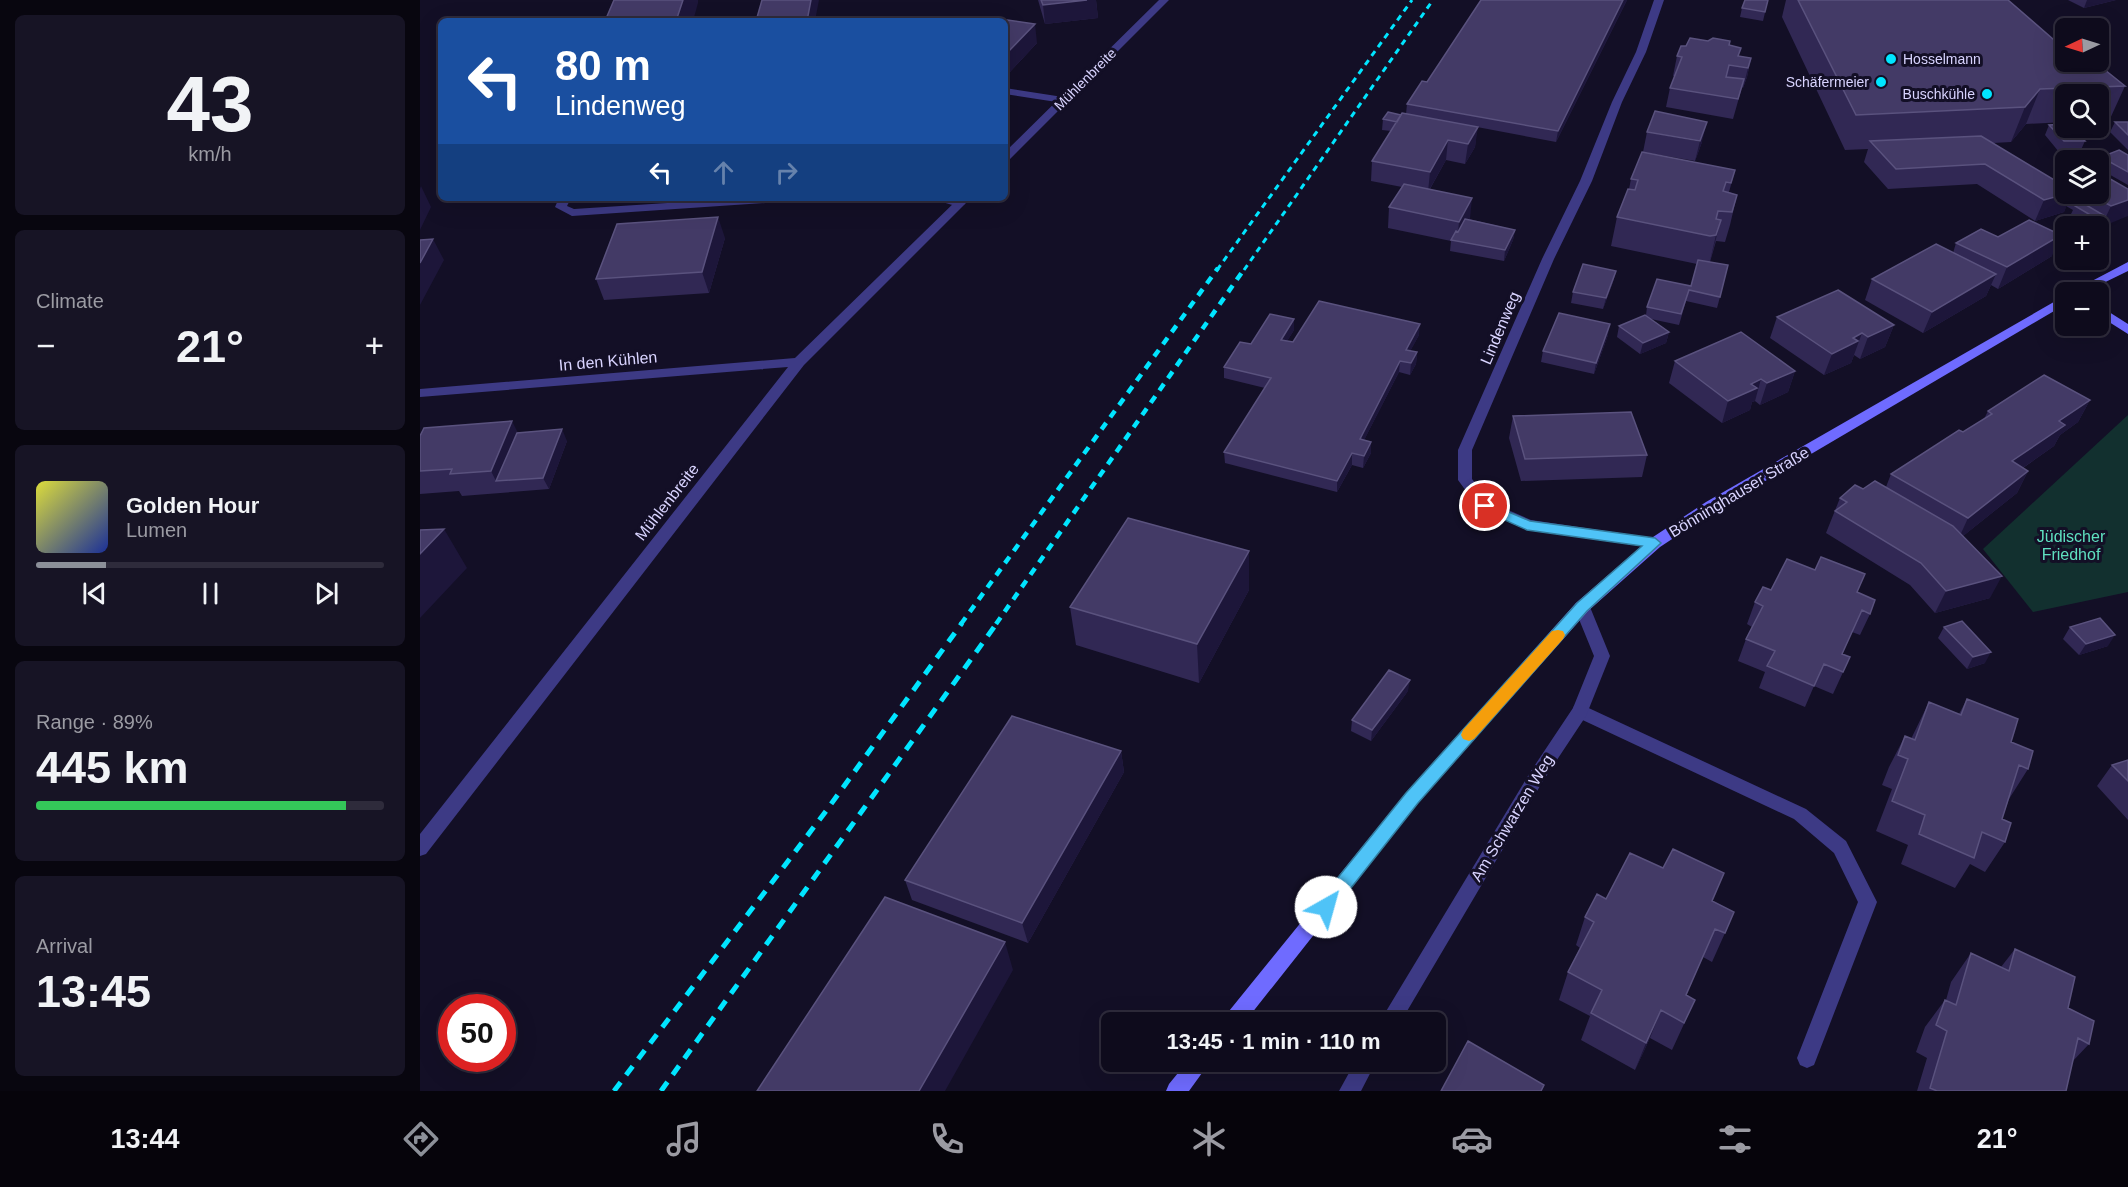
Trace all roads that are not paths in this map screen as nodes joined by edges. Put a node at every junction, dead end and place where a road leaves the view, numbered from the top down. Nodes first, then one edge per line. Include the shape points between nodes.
1 (1164, 0) edge
2 (1659, 0) edge
3 (1008, 91) edge
4 (1063, 100) junction
5 (1008, 155) edge
6 (564, 201) edge
7 (750, 201) edge
8 (962, 201) edge
9 (2128, 266) edge
10 (2097, 282) edge
11 (2055, 305) edge
12 (2109, 317) edge
13 (2128, 330) edge
14 (799, 362) junction
15 (420, 393) edge
16 (1655, 543) junction
17 (1582, 607) junction
18 (1580, 711) junction
19 (420, 848) edge
20 (1241, 1012) edge
21 (1396, 1012) edge
22 (1807, 1058) dead end
23 (1192, 1072) edge
24 (1360, 1072) edge
25 (1176, 1091) edge
26 (1349, 1091) edge

1 - 4 street, Mühlenbreite
2 - 16 street, Lindenweg via 1586,181 1465,450 1465,480 1485,506 1527,525
3 - 4 street
4 - 5 street, Mühlenbreite
6 - 7 street via 561,207 572,213
8 - 14 street, Mühlenbreite
9 - 10 main road
11 - 16 main road, Bönninghauser Straße via 1711,506
12 - 13 main road
14 - 15 street, In den Kühlen
14 - 19 street, Mühlenbreite
16 - 17 main road, Bönninghauser Straße
17 - 18 street, Am Schwarzen Weg via 1602,657
17 - 20 main road, Bönninghauser Straße via 1412,798
18 - 21 street, Am Schwarzen Weg
18 - 22 street via 1800,814 1840,847 1868,902
23 - 25 main road
24 - 26 street

